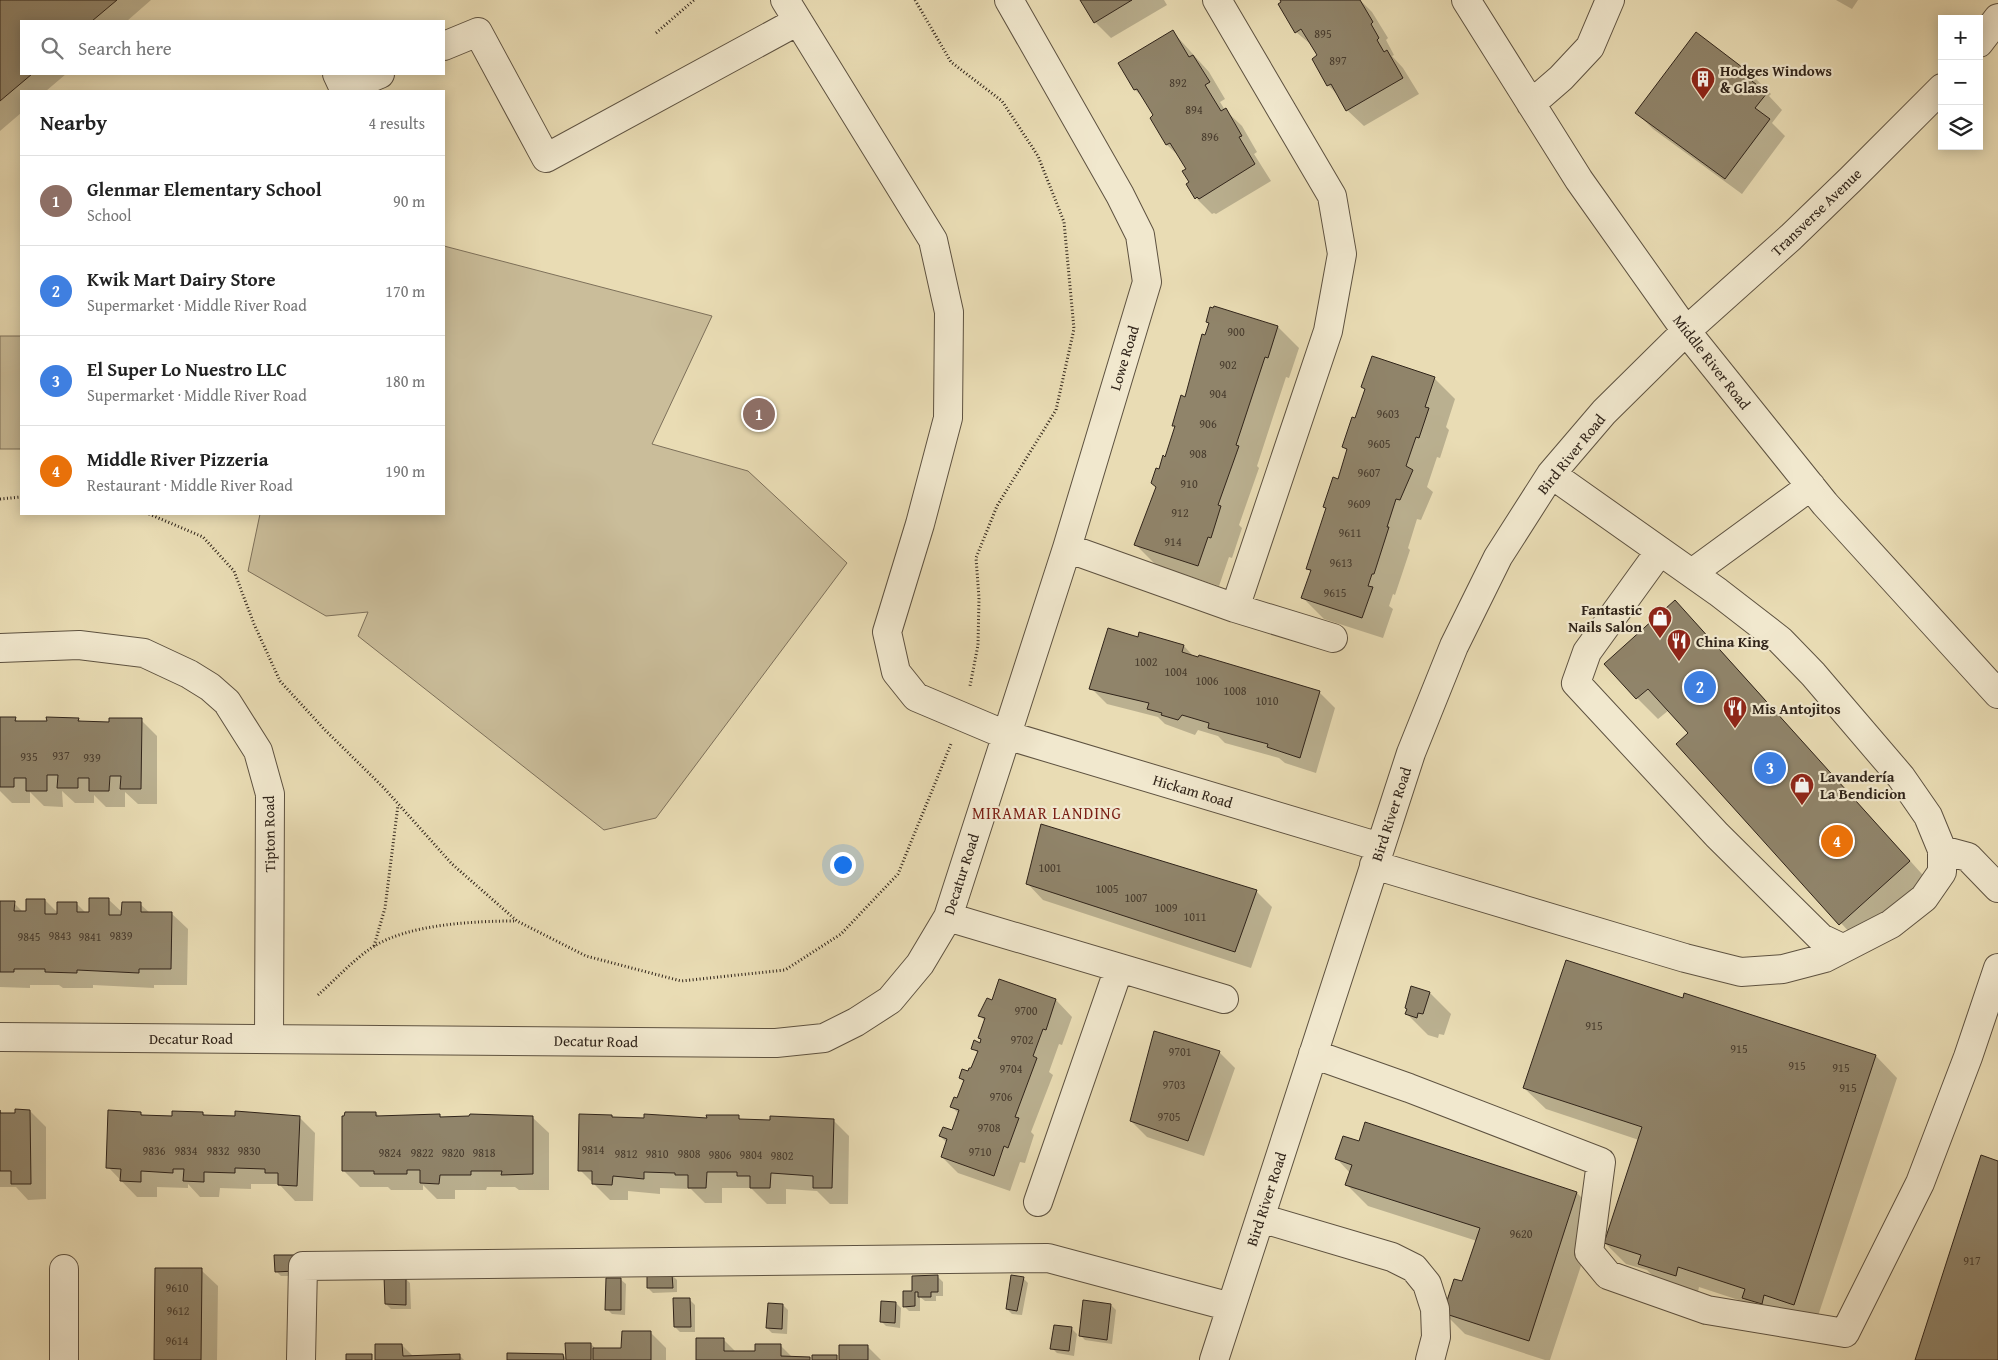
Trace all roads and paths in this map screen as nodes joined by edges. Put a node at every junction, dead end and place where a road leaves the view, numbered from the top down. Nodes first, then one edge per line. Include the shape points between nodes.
1 (694, 0) edge
2 (915, 0) edge
3 (1009, 0) edge
4 (1217, 0) edge
5 (1466, 0) edge
6 (1610, 0) edge
7 (791, 10) edge
8 (1998, 18) edge
9 (656, 33) dead end
10 (1983, 38) edge
11 (445, 46) edge
12 (377, 75) edge
13 (342, 85) edge
14 (1938, 92) edge
15 (1531, 104) junction
16 (1686, 331) junction
17 (1551, 474) junction
18 (1810, 486) junction
19 (20, 496) edge
20 (0, 499) edge
21 (151, 515) edge
22 (1067, 548) junction
23 (1660, 551) junction
24 (1692, 573) junction
25 (1235, 608) junction
26 (1333, 638) dead end
27 (0, 648) edge
28 (970, 688) dead end
29 (1998, 694) edge
30 (1006, 735) junction
31 (952, 742) dead end
32 (398, 804) junction
33 (1942, 850) junction
34 (1377, 856) junction
35 (1998, 888) edge
36 (948, 917) junction
37 (517, 921) junction
38 (374, 946) junction
39 (1842, 948) junction
40 (1119, 968) junction
41 (1998, 968) edge
42 (318, 995) dead end
43 (1224, 999) dead end
44 (0, 1037) edge
45 (269, 1038) junction
46 (1313, 1054) junction
47 (1038, 1202) dead end
48 (1260, 1218) junction
49 (64, 1269) dead end
50 (1232, 1308) junction
51 (64, 1360) edge
52 (301, 1360) edge
53 (1214, 1360) edge
54 (1430, 1360) edge

1 - 9 path
2 - 28 path via 952,62 1002,101 1038,156 1064,222 1074,329 1056,410 997,506 976,558 980,598 978,645
3 - 22 street, Lowe Road via 1140,235 1147,282
4 - 25 street via 1332,196 1342,254 1328,332
5 - 15 street, Middle River Road
6 - 15 street via 1590,47
7 - 11 street via 546,158 478,32
7 - 30 street, Hickam Road via 933,240 950,312 948,418 887,632 896,672 916,697
8 - 10 street
12 - 13 street
14 - 16 street, Transverse Avenue via 1791,237
15 - 16 street, Middle River Road via 1579,180
16 - 17 street, Bird River Road via 1604,412
16 - 18 street, Middle River Road
17 - 23 street
17 - 34 street, Bird River Road via 1498,557 1454,646 1411,753
18 - 24 street
18 - 29 street, Middle River Road
19 - 20 path
21 - 32 path via 203,537 234,571 280,681
22 - 25 street
22 - 30 street, Lowe Road
23 - 24 street
23 - 39 street via 1587,652 1576,683 1731,849 1820,938
24 - 33 street via 1780,640 1813,674 1900,777 1928,816
25 - 26 street
27 - 45 street, Tipton Road via 79,645 144,653 189,674 227,702 258,751 270,794
30 - 34 street, Hickam Road
30 - 36 street, Decatur Road
31 - 37 path via 898,874 841,934 785,970 681,981 586,956
32 - 37 path via 452,864
32 - 38 path via 385,908
33 - 35 street via 1968,857
33 - 39 street, Hickam Road via 1942,872 1924,898 1891,924
34 - 39 street, Hickam Road via 1685,958 1741,972 1784,970 1825,958
34 - 46 street, Bird River Road
36 - 40 street
36 - 45 street, Decatur Road via 920,964 890,1000 824,1038 776,1043
37 - 38 path via 474,921 409,932
38 - 42 path
40 - 43 street
40 - 47 street
41 - 46 street via 1920,1183 1845,1334 1707,1310 1608,1275 1589,1252 1601,1162
44 - 45 street, Decatur Road
46 - 48 street, Bird River Road
48 - 50 street, Bird River Road
48 - 54 street via 1392,1257 1414,1268 1426,1284 1435,1309 1436,1337
49 - 51 street
50 - 52 street via 1048,1258 302,1266
50 - 53 street, Bird River Road

